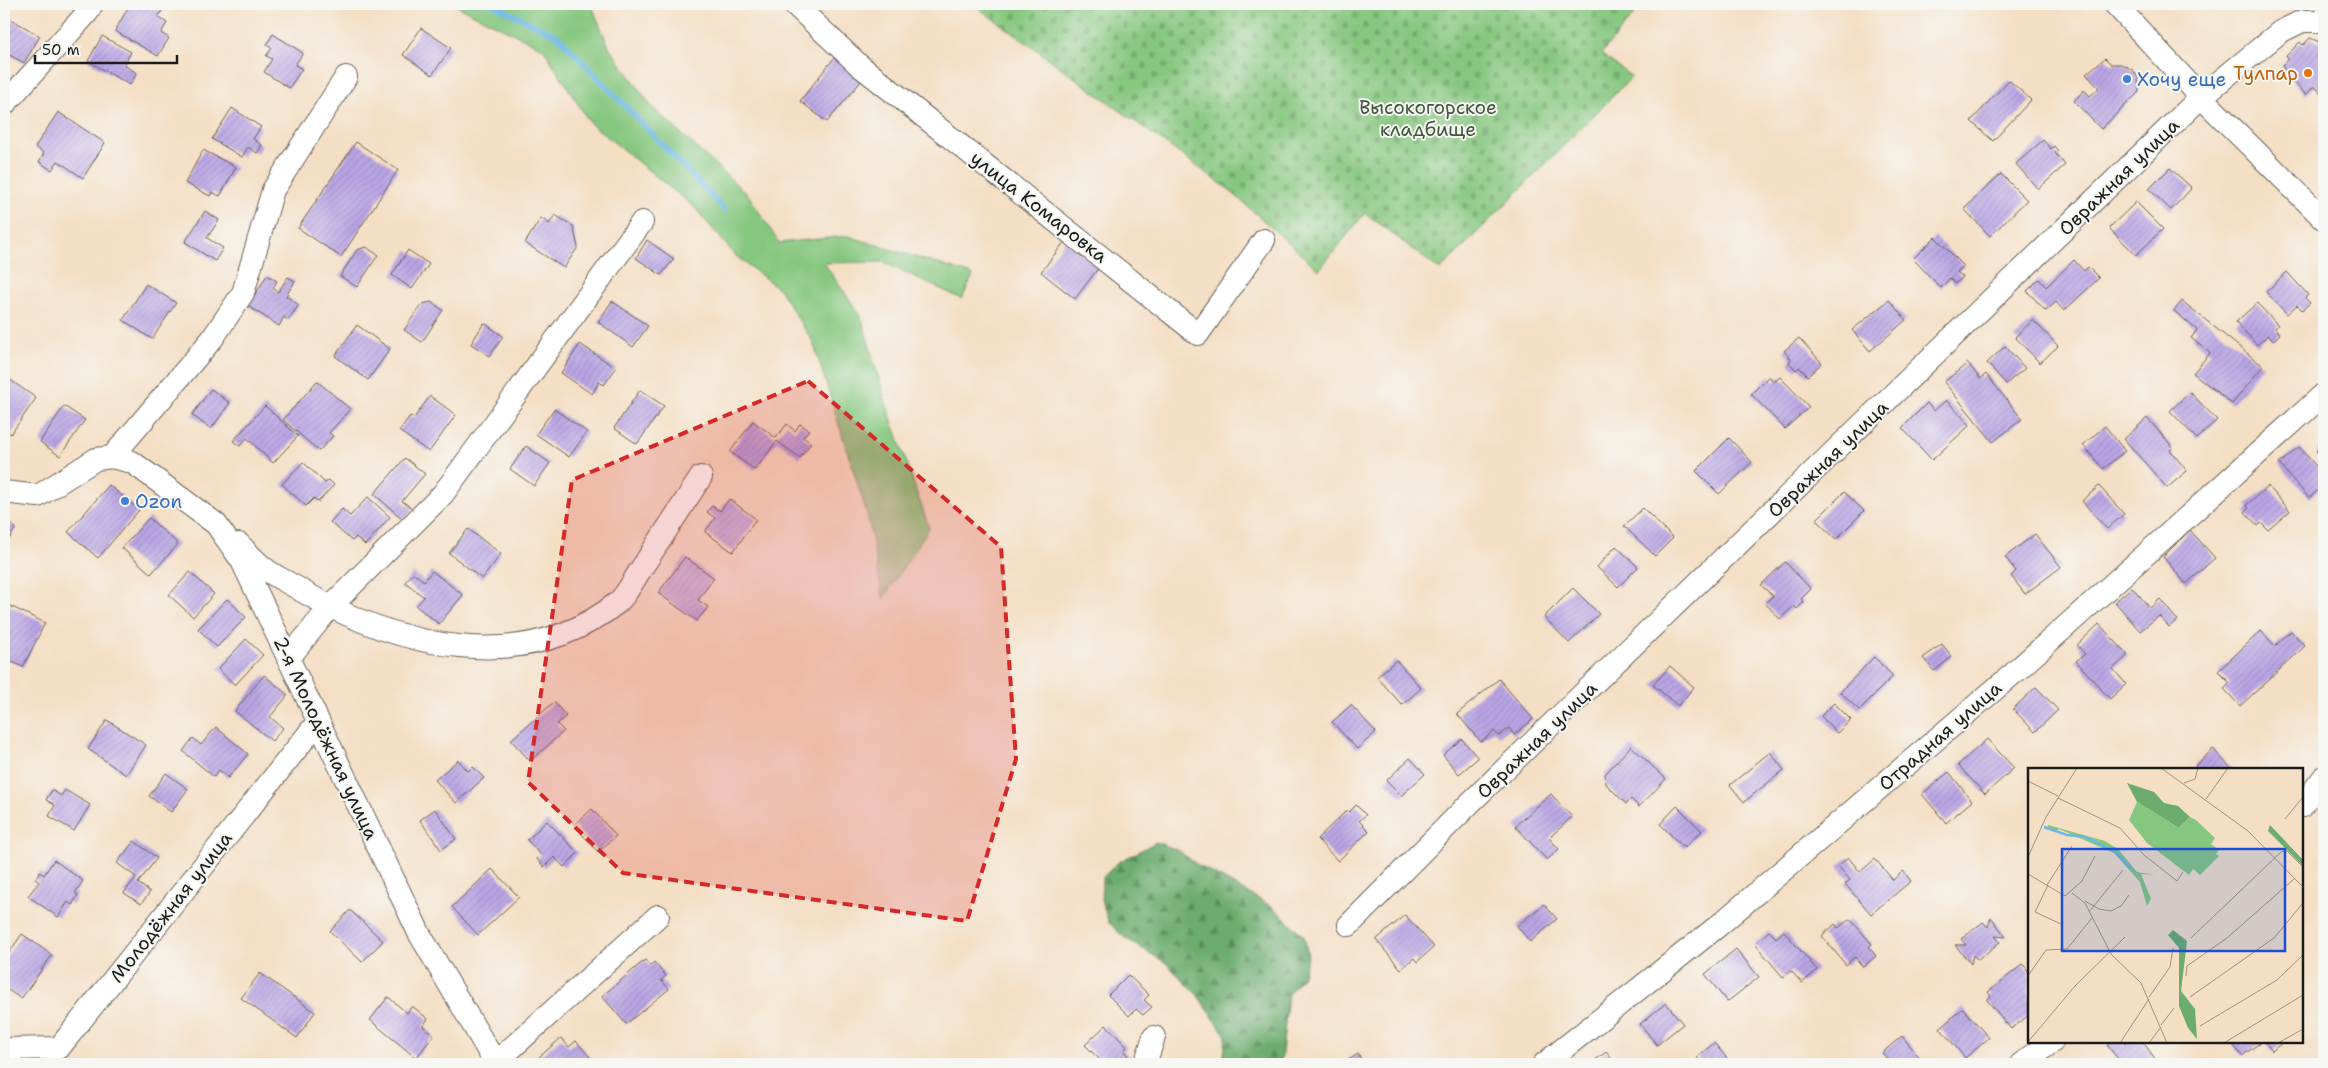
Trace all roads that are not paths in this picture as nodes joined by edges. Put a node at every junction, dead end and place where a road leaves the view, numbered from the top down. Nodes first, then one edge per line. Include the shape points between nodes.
1 (92, 4) edge
2 (794, 4) edge
3 (2115, 4) edge
4 (2324, 21) edge
5 (346, 77) dead end
6 (2201, 97) junction
7 (4, 105) edge
8 (2324, 219) edge
9 (642, 222) dead end
10 (1264, 240) dead end
11 (2324, 394) edge
12 (112, 457) junction
13 (701, 477) dead end
14 (4, 492) edge
15 (216, 524) junction
16 (330, 607) junction
17 (288, 659) junction
18 (317, 723) junction
19 (2324, 777) edge
20 (2303, 805) edge
21 (658, 916) dead end
22 (1349, 925) dead end
23 (1154, 1037) dead end
24 (2051, 1043) edge
25 (4, 1049) edge
26 (494, 1064) edge
27 (1145, 1064) edge
28 (1544, 1064) edge
29 (2021, 1064) edge

1 - 7 street
2 - 10 street, улица Комаровка via 859,65 1198,334
3 - 6 street
4 - 6 street, Овражная улица via 2302,21 2280,32
5 - 12 street via 273,190 243,293 212,339
6 - 8 street
6 - 22 street, Овражная улица
9 - 16 street via 443,494
11 - 28 street, Отрадная улица via 2007,678 1718,926
12 - 14 street via 96,459 38,496
12 - 15 street, 2-я Молодёжная улица via 132,462
13 - 16 street via 619,601 563,635 513,646 455,646 390,632
15 - 16 street via 264,568
15 - 17 street, 2-я Молодёжная улица via 242,561
16 - 17 street
17 - 18 street, 2-я Молодёжная улица
18 - 25 street, Молодёжная улица via 59,1048
18 - 26 street, 2-я Молодёжная улица via 419,933
19 - 20 street
21 - 26 street, 2-я Молодёжная улица
23 - 27 street
24 - 29 street

